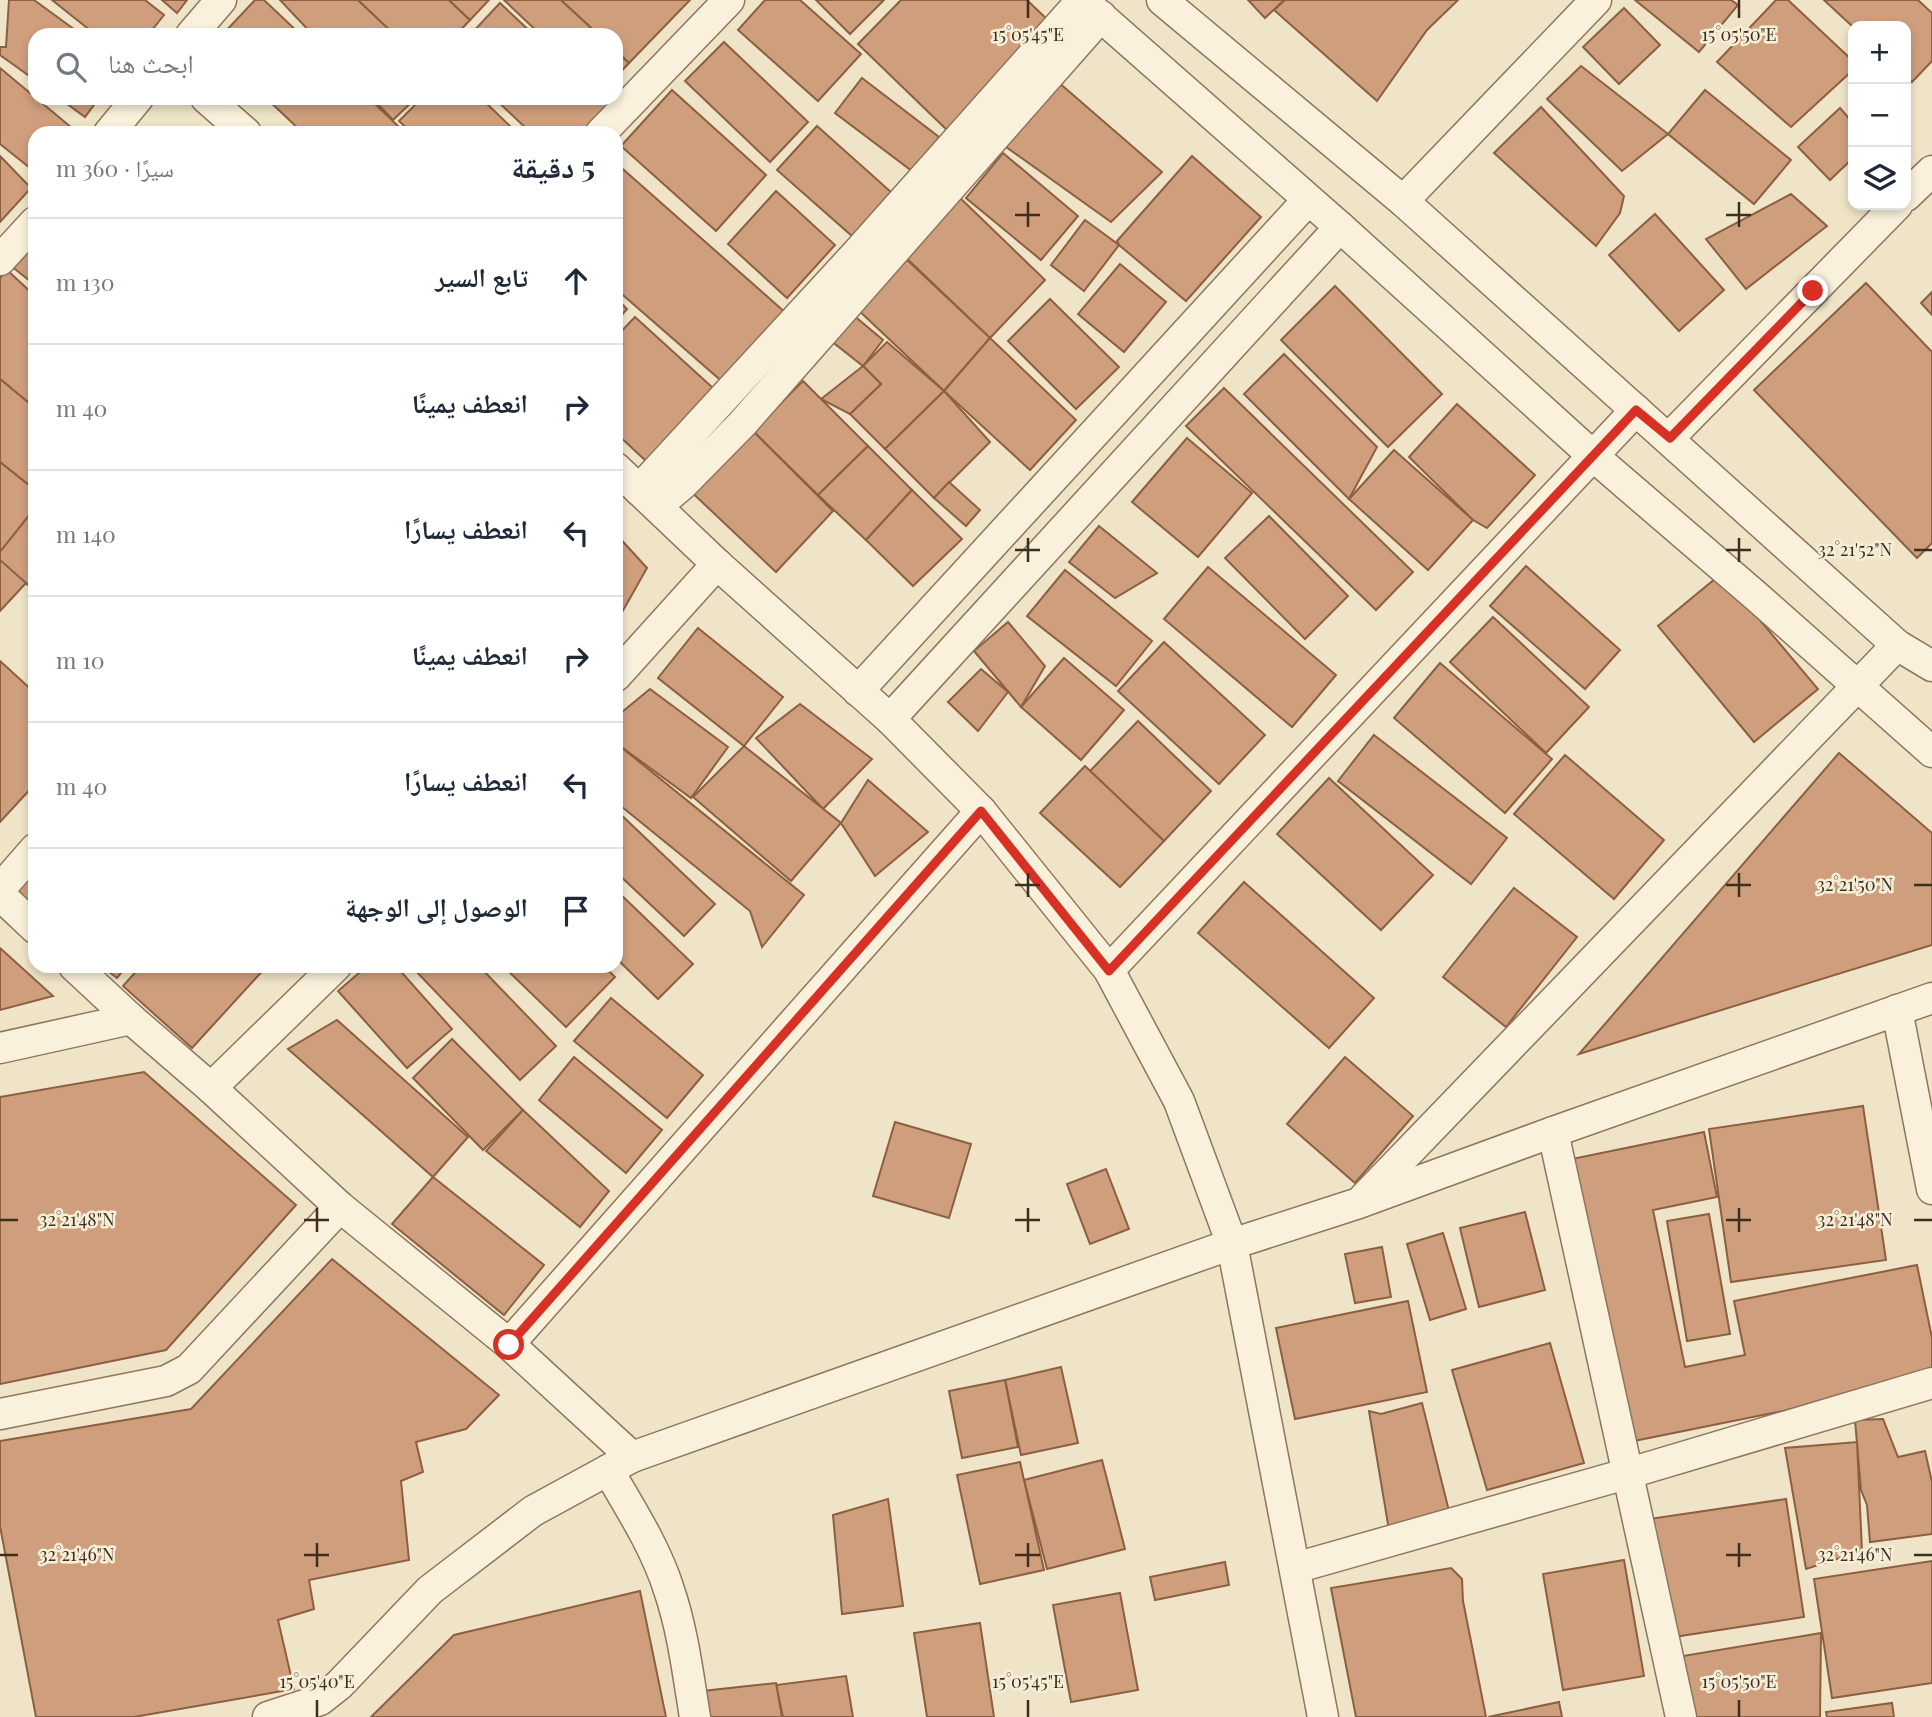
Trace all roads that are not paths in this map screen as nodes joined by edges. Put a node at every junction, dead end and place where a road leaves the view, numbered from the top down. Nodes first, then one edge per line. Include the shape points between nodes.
1 (221, 0) edge
2 (729, 0) edge
3 (1163, 0) edge
4 (1592, 2) edge
5 (1088, 5) edge
6 (197, 28) edge
7 (132, 105) edge
8 (214, 105) edge
9 (115, 126) edge
10 (238, 126) edge
11 (608, 126) edge
12 (1932, 172) edge
13 (1911, 191) edge
14 (1308, 200) junction
15 (1403, 201) junction
16 (1893, 210) edge
17 (1340, 227) junction
18 (28, 230) edge
19 (0, 260) edge
20 (1636, 410) junction
21 (1670, 438) junction
22 (1592, 455) junction
23 (623, 475) edge
24 (648, 498) junction
25 (717, 564) junction
26 (1897, 645) junction
27 (1932, 666) edge
28 (623, 668) edge
29 (1859, 686) junction
30 (858, 691) junction
31 (890, 719) junction
32 (1932, 752) edge
33 (981, 811) junction
34 (28, 857) edge
35 (0, 888) edge
36 (0, 895) edge
37 (28, 921) edge
38 (1109, 971) junction
39 (82, 973) edge
40 (329, 973) edge
41 (1932, 998) edge
42 (1897, 1010) junction
43 (131, 1019) junction
44 (0, 1048) edge
45 (211, 1088) junction
46 (1553, 1132) junction
47 (1932, 1189) edge
48 (1359, 1203) junction
49 (340, 1207) junction
50 (1232, 1244) junction
51 (509, 1345) junction
52 (1932, 1383) edge
53 (0, 1414) edge
54 (620, 1463) junction
55 (1626, 1474) junction
56 (1295, 1568) junction
57 (268, 1717) edge
58 (695, 1717) edge
59 (1323, 1717) edge
60 (1681, 1717) edge

1 - 6 street
2 - 11 street
3 - 15 street
4 - 15 street
5 - 14 street
5 - 24 street via 859,251
7 - 9 street
8 - 10 street
12 - 13 street
14 - 17 street
14 - 30 street
15 - 20 street
16 - 21 street
17 - 22 street
17 - 31 street
18 - 19 street
20 - 21 street
20 - 22 street
21 - 26 street
22 - 29 street
22 - 38 street
23 - 24 street
24 - 25 street
25 - 28 street
25 - 30 street
26 - 27 street
26 - 29 street
29 - 32 street
29 - 48 street
30 - 31 street
31 - 33 street
33 - 38 street
33 - 51 street
34 - 35 street
36 - 37 street
38 - 50 street via 1178,1101
39 - 43 street
40 - 45 street
41 - 42 street
42 - 46 street
42 - 47 street
43 - 44 street
43 - 45 street
45 - 49 street
46 - 48 street
46 - 55 street
48 - 50 street
49 - 51 street
49 - 53 street via 189,1369 166,1381
50 - 54 street
50 - 56 street
51 - 54 street
52 - 55 street
54 - 57 street via 533,1511 430,1590 320,1700
54 - 58 street via 636,1518 668,1587
55 - 56 street
55 - 60 street
56 - 59 street

